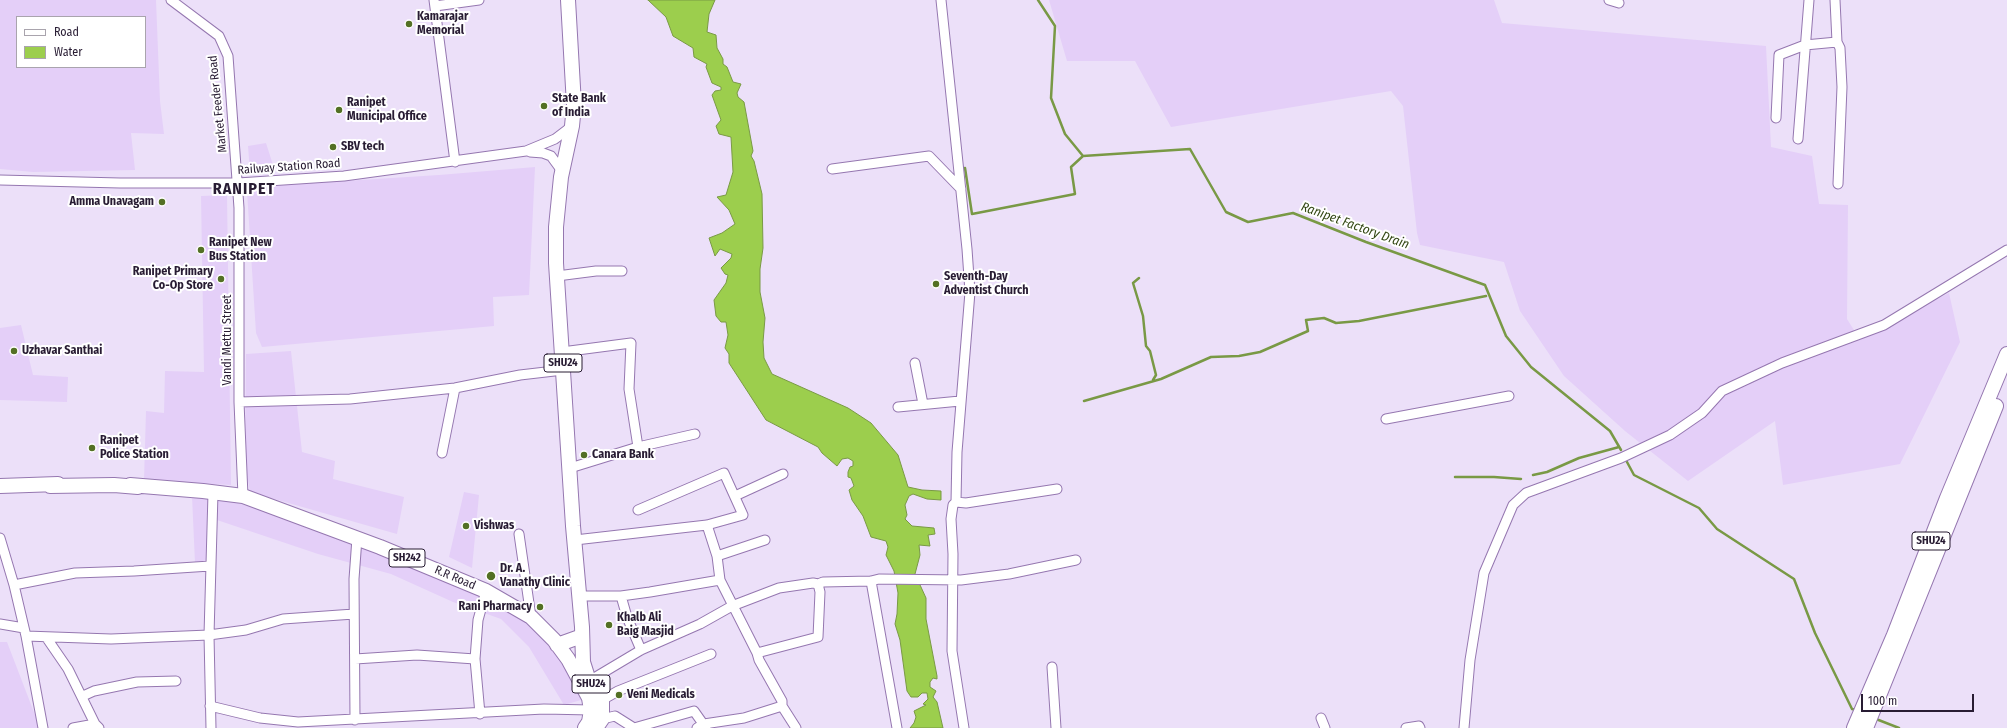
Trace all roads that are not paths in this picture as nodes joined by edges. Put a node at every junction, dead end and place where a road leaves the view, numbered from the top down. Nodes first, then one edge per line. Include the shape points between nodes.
1 (171, 0) edge
2 (479, 0) edge
3 (568, 0) edge
4 (941, 0) edge
5 (1609, 0) edge
6 (1809, 0) edge
7 (1835, 0) edge
8 (1620, 2) dead end
9 (434, 3) edge
10 (1837, 42) junction
11 (1805, 45) junction
12 (1776, 118) dead end
13 (572, 126) junction
14 (1798, 139) dead end
15 (526, 151) junction
16 (455, 162) junction
17 (832, 169) dead end
18 (562, 170) junction
19 (0, 180) edge
20 (238, 183) junction
21 (1838, 184) dead end
22 (961, 189) junction
23 (2007, 250) edge
24 (622, 271) dead end
25 (557, 276) junction
26 (562, 352) junction
27 (2007, 354) edge
28 (915, 363) dead end
29 (563, 370) junction
30 (2007, 378) edge
31 (455, 388) junction
32 (1509, 396) dead end
33 (960, 401) junction
34 (239, 402) junction
35 (923, 404) junction
36 (898, 407) dead end
37 (1386, 419) dead end
38 (695, 434) dead end
39 (638, 447) junction
40 (442, 453) dead end
41 (570, 468) junction
42 (783, 474) dead end
43 (0, 486) edge
44 (1057, 489) dead end
45 (206, 492) junction
46 (243, 496) junction
47 (735, 496) junction
48 (956, 502) junction
49 (638, 510) dead end
50 (707, 525) junction
51 (519, 534) dead end
52 (0, 538) edge
53 (357, 538) junction
54 (575, 540) junction
55 (765, 540) dead end
56 (717, 556) junction
57 (1076, 560) dead end
58 (210, 566) junction
59 (952, 579) junction
60 (720, 580) junction
61 (871, 581) junction
62 (818, 584) junction
63 (14, 585) junction
64 (486, 591) junction
65 (580, 596) junction
66 (621, 596) junction
67 (732, 606) junction
68 (354, 614) junction
69 (531, 617) junction
70 (0, 624) edge
71 (25, 632) junction
72 (209, 635) junction
73 (582, 636) junction
74 (46, 637) junction
75 (557, 645) junction
76 (641, 650) junction
77 (757, 653) junction
78 (711, 654) dead end
79 (355, 659) junction
80 (475, 659) junction
81 (1052, 667) dead end
82 (176, 681) dead end
83 (589, 681) junction
84 (83, 696) junction
85 (602, 700) junction
86 (210, 706) junction
87 (782, 706) junction
88 (480, 714) junction
89 (1321, 718) dead end
90 (596, 719) edge
91 (355, 720) junction
92 (97, 726) edge
93 (703, 727) edge
94 (43, 728) edge
95 (73, 728) edge
96 (211, 728) edge
97 (585, 728) edge
98 (634, 728) edge
99 (796, 728) edge
100 (897, 728) edge
101 (964, 728) edge
102 (1056, 728) edge
103 (1325, 728) edge
104 (1406, 728) edge
105 (1420, 728) edge
106 (1464, 728) edge
107 (1854, 728) edge
108 (1866, 728) edge

1 - 20 street, Market Feeder Road via 219,36 228,56
2 - 9 street
3 - 13 main road, SHU24 via 574,104
4 - 22 street
5 - 8 street
6 - 11 street
7 - 10 street
9 - 16 street
10 - 11 street
10 - 21 street via 1840,48 1842,87
11 - 12 street via 1779,55
11 - 14 street
13 - 15 street, Railway Station Road via 555,139
13 - 18 main road, SHU24
15 - 16 street, Railway Station Road
15 - 18 street via 550,156
16 - 20 street, Railway Station Road via 344,176
17 - 22 street via 929,156
18 - 25 main road, SHU24 via 556,226
19 - 20 street, Railway Station Road
20 - 34 street, Vandi Mettu Street
22 - 33 street via 970,292
23 - 106 street via 1884,326 1782,363 1722,390 1702,413 1670,435 1621,458 1526,493 1513,505 1484,573 1470,660
24 - 25 street via 596,270
25 - 26 main road, SHU24
26 - 29 main road, SHU24
26 - 39 street via 631,343 629,389
27 - 107 main road, SHU24
28 - 35 street
29 - 31 street via 520,375
29 - 41 main road, SHU24
30 - 108 main road, SHU24
31 - 34 street via 350,399
31 - 40 street
32 - 37 street
33 - 35 street
33 - 48 street
34 - 46 street, Vandi Mettu Street
35 - 36 street
38 - 39 street
39 - 41 street
41 - 54 main road, SHU24
42 - 47 street
43 - 45 main road, R.R Road / SH242 via 132,485
44 - 48 street via 966,503
45 - 46 main road, R.R Road / SH242
45 - 58 street
46 - 53 main road, R.R Road / SH242
47 - 49 street via 724,473
47 - 50 street via 743,515
48 - 59 street via 953,505 951,519
50 - 54 street
50 - 56 street
51 - 69 street
52 - 63 street
53 - 64 main road, R.R Road / SH242
53 - 68 street
54 - 65 main road, SHU24
55 - 56 street
56 - 60 street
57 - 59 street via 1009,574
58 - 63 street via 75,573
58 - 72 street
59 - 61 street
59 - 101 street via 952,651
60 - 66 street
60 - 67 street
61 - 62 street
61 - 100 street
62 - 67 street via 779,588
62 - 77 street via 818,638
63 - 71 street
64 - 69 main road, R.R Road / SH242
64 - 80 street via 478,620
65 - 66 street
65 - 73 main road, SHU24
66 - 76 street
67 - 76 street via 700,624
67 - 77 street
68 - 72 street via 283,619 246,630
68 - 79 street
69 - 75 main road, R.R Road / SH242
70 - 71 street
71 - 74 street
71 - 94 street
72 - 74 street via 111,639
72 - 86 street
73 - 75 main road
73 - 83 main road, SHU24 via 583,662
74 - 84 street
75 - 90 main road, R.R Road / SHU24 via 568,659 589,698
76 - 83 street
77 - 87 street via 782,701
78 - 85 street via 618,691
79 - 80 street via 417,655
79 - 91 street
80 - 88 street
81 - 102 street
82 - 84 street via 137,682 94,691
83 - 85 main road, SHU24
84 - 92 street
85 - 90 main road, SHU24
86 - 91 street via 260,718 298,722
86 - 96 street
87 - 93 street
87 - 99 street
88 - 90 street via 544,709
88 - 91 street
89 - 103 street
90 - 97 main road, SHU24 via 589,722
90 - 98 street via 615,716
92 - 95 street
93 - 98 street via 694,711
104 - 105 street

